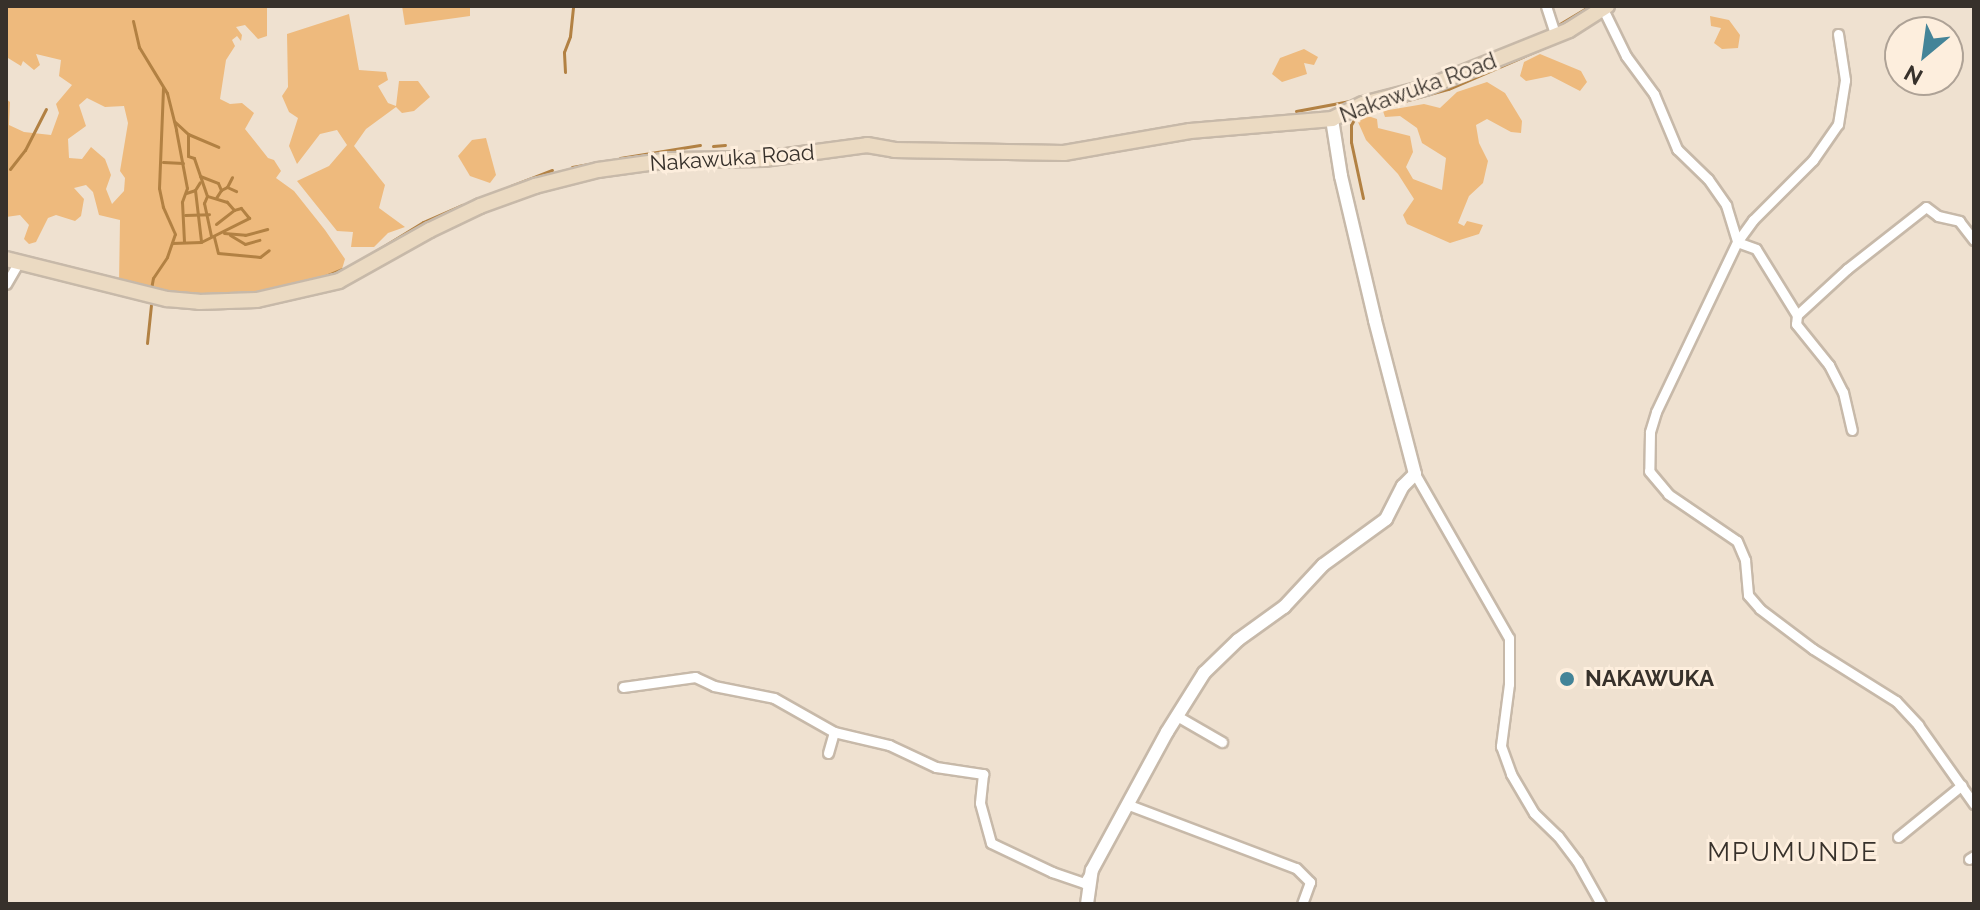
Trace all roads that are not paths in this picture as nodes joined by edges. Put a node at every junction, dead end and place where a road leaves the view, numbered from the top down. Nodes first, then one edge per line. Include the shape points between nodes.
1 (1546, 6) edge
2 (1605, 7) edge
3 (1838, 34) dead end
4 (1556, 36) junction
5 (1332, 119) junction
6 (1974, 240) edge
7 (1737, 242) junction
8 (12, 261) edge
9 (6, 284) edge
10 (1797, 315) junction
11 (1852, 430) dead end
12 (1415, 474) junction
13 (623, 687) dead end
14 (1177, 716) junction
15 (834, 732) junction
16 (1222, 742) dead end
17 (828, 753) dead end
18 (1962, 785) junction
19 (1973, 799) edge
20 (1129, 805) junction
21 (1898, 837) dead end
22 (1092, 870) junction
23 (1087, 904) edge
24 (1302, 904) edge
25 (1601, 904) edge

1 - 4 street
2 - 4 main road, Nakawuka Road
2 - 7 street via 1626,56 1654,94 1677,149 1726,205
3 - 7 street via 1845,80 1838,124 1813,160
4 - 5 main road, Nakawuka Road
5 - 8 main road, Nakawuka Road via 1190,131 1064,153 867,145 764,159 670,160 598,170 480,206 339,281 257,300 167,299
5 - 12 street via 1341,176
6 - 10 street via 1959,221 1926,207
7 - 10 street via 1756,249
7 - 18 street via 1656,412 1649,471 1668,494 1737,541 1745,560 1748,595 1760,609 1896,701
8 - 9 street
10 - 11 street via 1796,324 1843,392
12 - 14 street via 1386,519 1323,565 1284,607 1204,673
12 - 25 street via 1509,638 1501,746 1511,774 1534,813 1577,861
13 - 15 street via 695,677 774,698
14 - 16 street
14 - 20 street
15 - 17 street
15 - 22 street via 889,745 936,767 983,774 980,803 991,843 1084,883
18 - 19 street
18 - 21 street
20 - 22 street
20 - 24 street via 1296,868 1310,882
22 - 23 street

